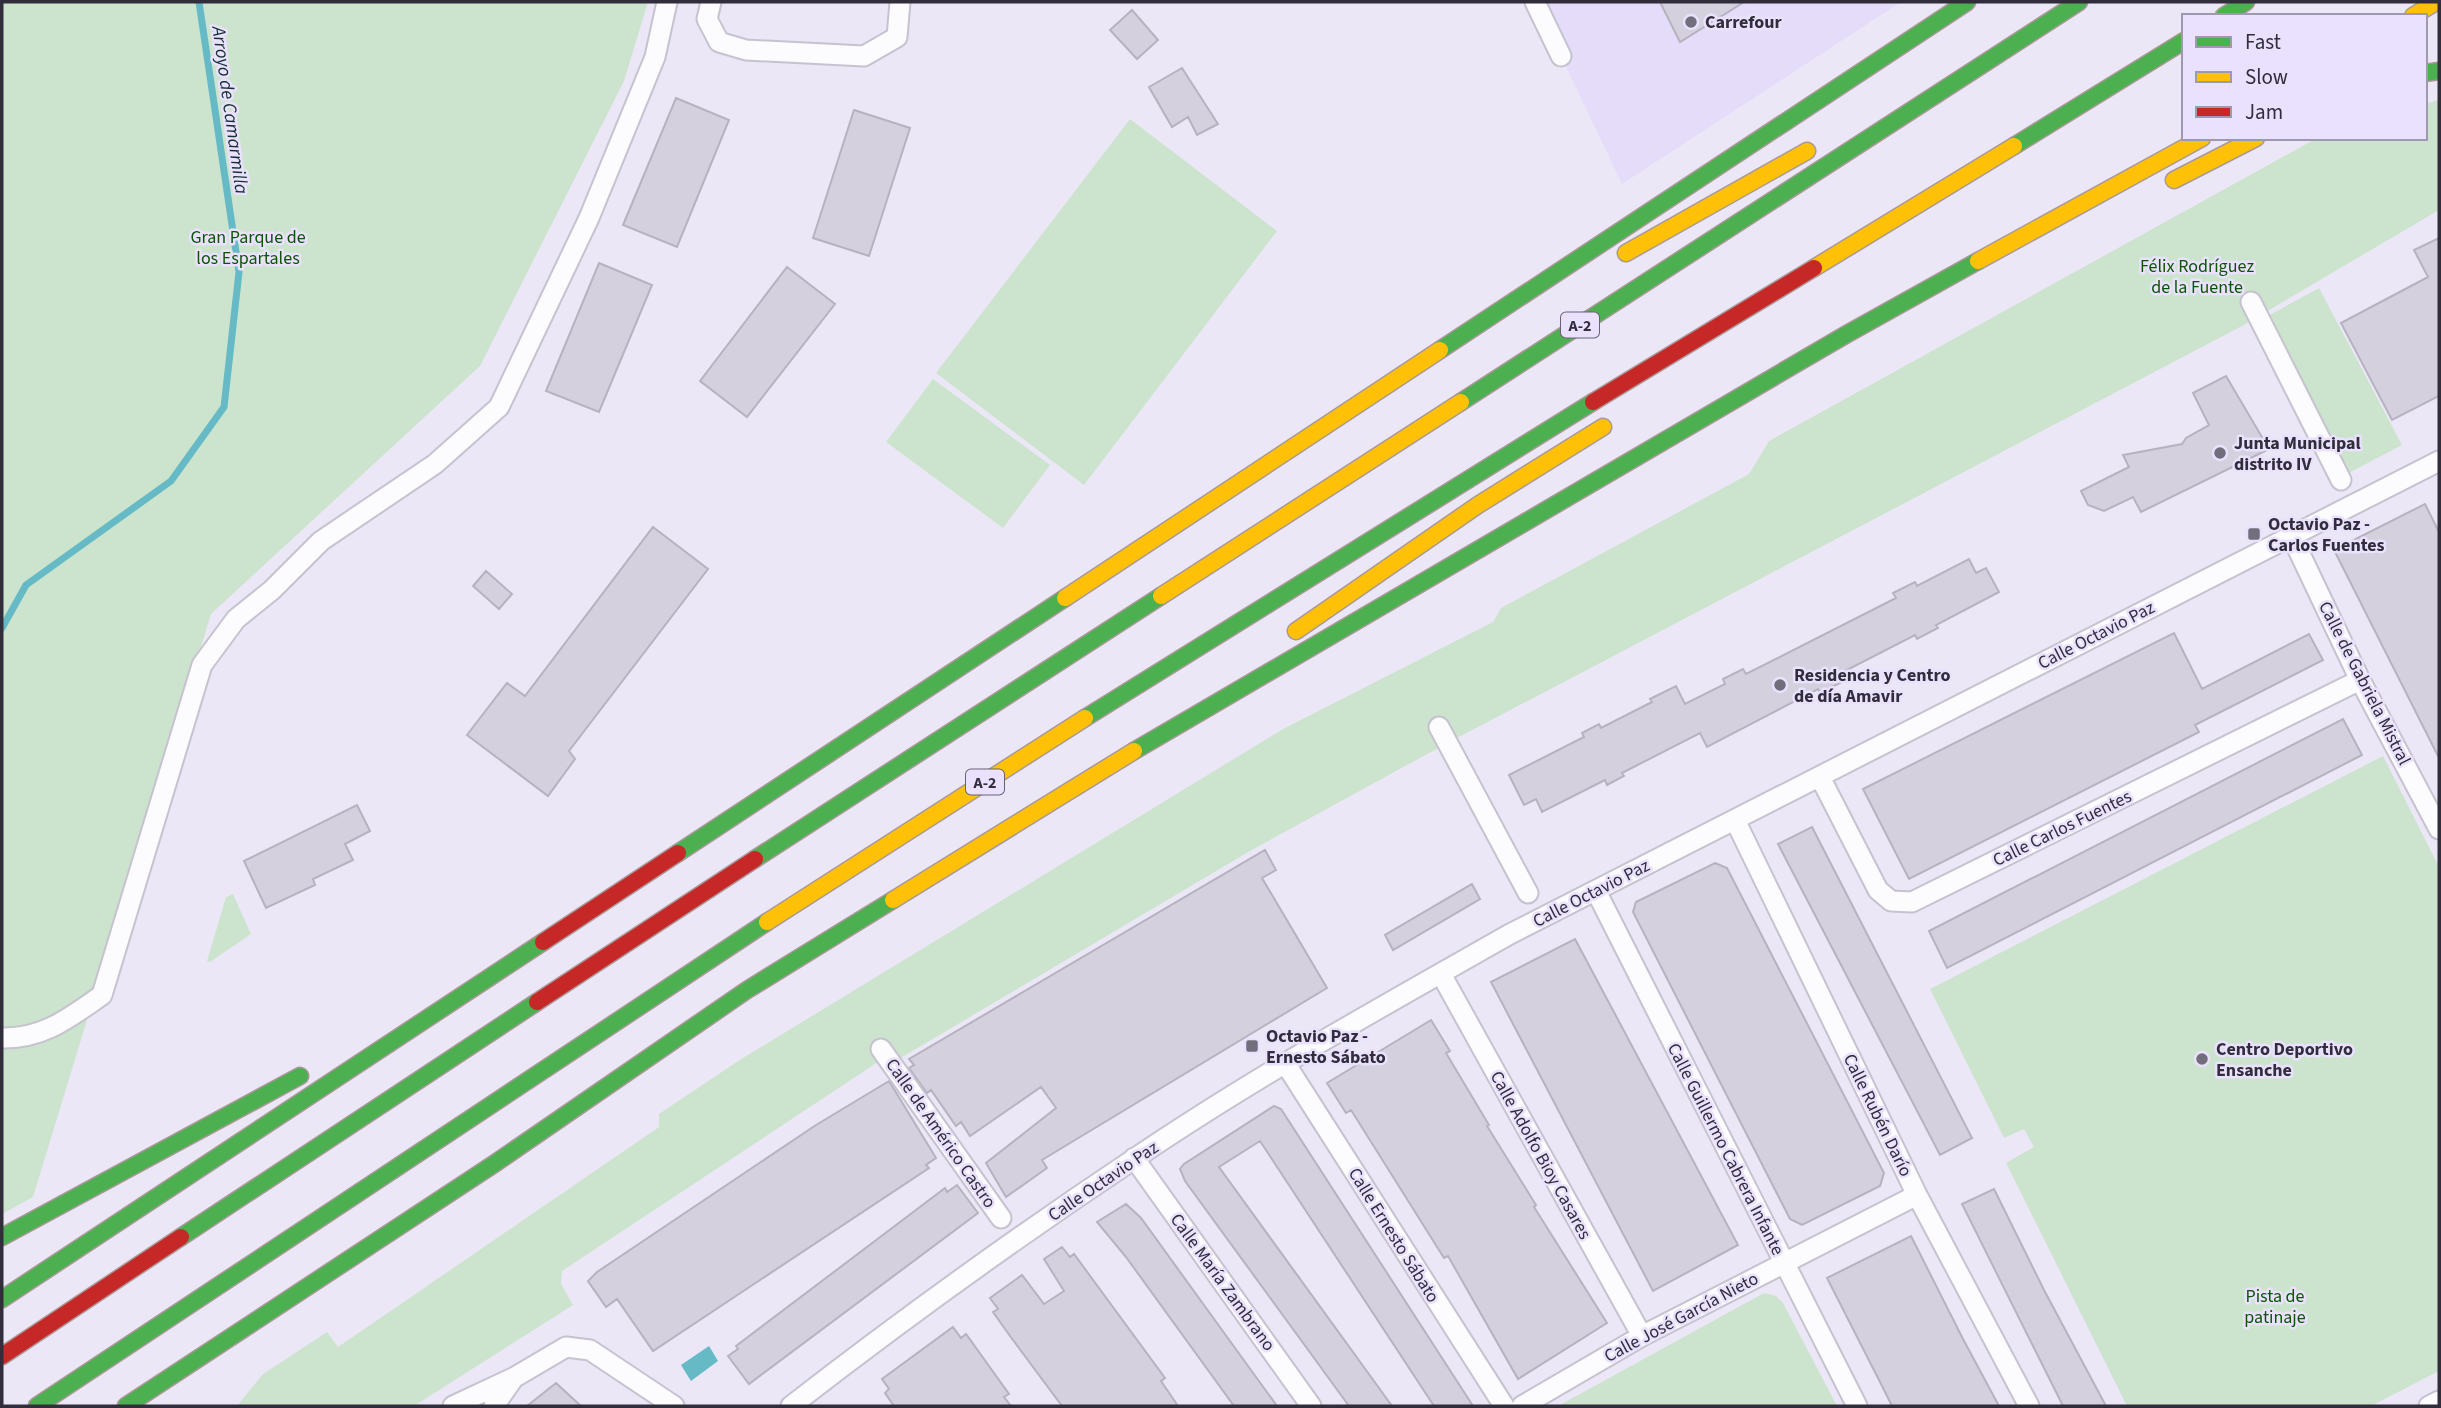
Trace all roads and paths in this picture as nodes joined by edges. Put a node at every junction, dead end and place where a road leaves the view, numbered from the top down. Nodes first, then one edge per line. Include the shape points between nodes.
1 (667, 2) edge
2 (711, 2) edge
3 (900, 2) edge
4 (1535, 2) edge
5 (1967, 2) edge
6 (2069, 2) edge
7 (2079, 2) edge
8 (2246, 2) edge
9 (2436, 2) edge
10 (2227, 14) edge
11 (2416, 14) edge
12 (2182, 42) edge
13 (1561, 56) dead end
14 (1900, 98) dead end
15 (1827, 139) dead end
16 (2198, 140) edge
17 (2252, 140) edge
18 (1952, 185) junction
19 (2159, 187) dead end
20 (1879, 248) dead end
21 (2013, 261) dead end
22 (1609, 263) dead end
23 (1560, 290) dead end
24 (2251, 302) dead end
25 (1847, 334) junction
26 (1619, 416) dead end
27 (1330, 421) junction
28 (2439, 461) edge
29 (2340, 480) dead end
30 (2292, 537) junction
31 (1286, 639) dead end
32 (1263, 655) dead end
33 (2360, 680) junction
34 (1439, 727) dead end
35 (1141, 747) junction
36 (1820, 777) junction
37 (1735, 820) junction
38 (2439, 829) edge
39 (663, 862) junction
40 (1595, 891) junction
41 (1528, 893) dead end
42 (1441, 974) junction
43 (398, 1018) dead end
44 (2, 1038) edge
45 (881, 1049) dead end
46 (1285, 1063) junction
47 (314, 1068) dead end
48 (1134, 1158) junction
49 (1917, 1195) junction
50 (1000, 1218) dead end
51 (2, 1237) edge
52 (1784, 1262) junction
53 (2, 1299) edge
54 (238, 1334) junction
55 (1642, 1336) junction
56 (2, 1356) edge
57 (515, 1377) junction
58 (2439, 1401) edge
59 (37, 1406) edge
60 (126, 1406) edge
61 (153, 1406) edge
62 (453, 1406) edge
63 (494, 1406) edge
64 (674, 1406) edge
65 (791, 1406) edge
66 (1311, 1406) edge
67 (1504, 1406) edge
68 (1522, 1406) edge
69 (1857, 1406) edge
70 (2029, 1406) edge
71 (2429, 1406) edge

1 - 44 street via 655,57 589,218 499,407 435,464 321,541 236,619 202,665 102,995 44,1032
2 - 3 street via 707,19 719,42 746,50 864,57 897,37
4 - 13 street
5 - 27 highway
6 - 14 highway
7 - 56 highway, A-2 via 691,900
8 - 10 highway
9 - 11 highway
12 - 18 highway, A-2
15 - 22 highway
16 - 25 highway
17 - 19 highway
18 - 20 highway
18 - 59 highway, A-2 via 1357,547 722,950
21 - 25 highway
23 - 27 highway
24 - 29 street
25 - 35 highway
26 - 31 highway via 1478,505
27 - 39 highway
28 - 30 street, Calle Octavio Paz
30 - 33 street, Calle de Gabriela Mistral
30 - 36 street, Calle Octavio Paz
32 - 35 highway
33 - 36 street, Calle Carlos Fuentes via 1912,902 1891,901 1878,890
33 - 38 street, Calle de Gabriela Mistral
34 - 41 street
35 - 54 highway via 747,990
36 - 37 street, Calle Octavio Paz
37 - 40 street, Calle Octavio Paz
37 - 49 street, Calle Rubén Darío
39 - 43 highway
39 - 53 highway
40 - 42 street, Calle Octavio Paz
40 - 52 street, Calle Guillermo Cabrera Infante
42 - 46 street, Calle Octavio Paz
42 - 55 street, Calle Adolfo Bioy Casares
45 - 50 street, Calle de Américo Castro
46 - 48 street, Calle Octavio Paz
46 - 67 street, Calle Ernesto Sábato
47 - 51 highway
48 - 65 street, Calle Octavio Paz
48 - 66 street, Calle María Zambrano
49 - 52 street, Calle José García Nieto
49 - 70 street, Calle Rubén Darío
52 - 55 street, Calle José García Nieto
52 - 69 street, Calle Guillermo Cabrera Infante
54 - 60 highway
54 - 61 highway
55 - 68 street, Calle José García Nieto
57 - 62 street
57 - 63 street
57 - 64 street via 566,1347 590,1350
58 - 71 street

